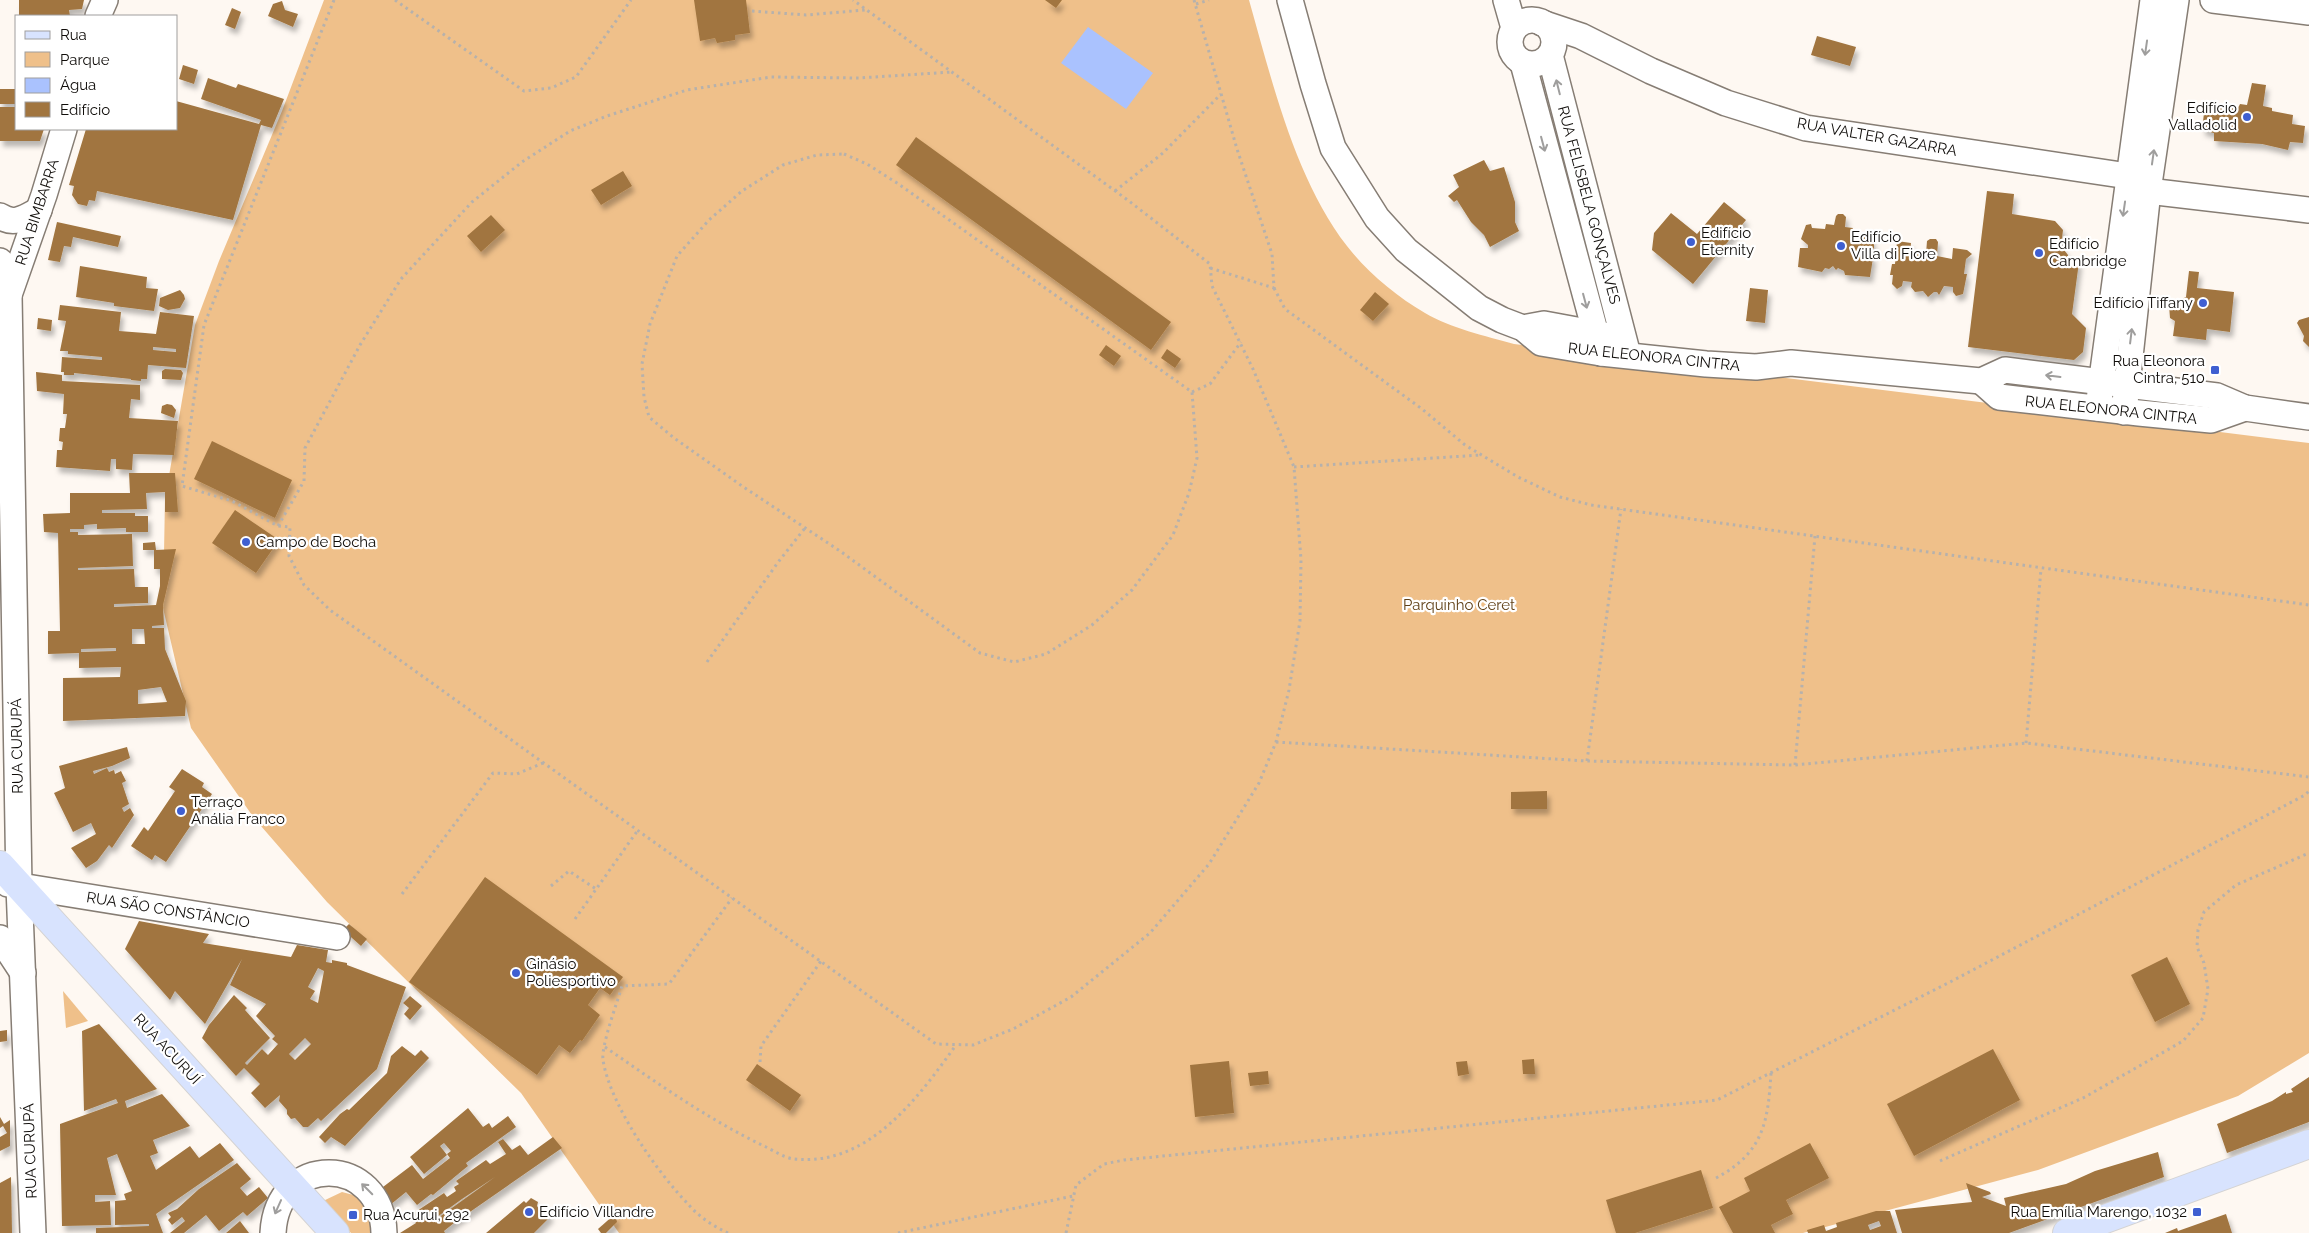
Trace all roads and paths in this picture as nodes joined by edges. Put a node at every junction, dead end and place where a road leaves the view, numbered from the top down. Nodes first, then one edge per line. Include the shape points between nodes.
1 (104, 0) edge
2 (334, 0) edge
3 (395, 0) edge
4 (631, 0) edge
5 (853, 0) edge
6 (1194, 0) edge
7 (1208, 0) edge
8 (1290, 0) edge
9 (1506, 0) edge
10 (2153, 0) edge
11 (2176, 0) edge
12 (2214, 0) edge
13 (1196, 4) junction
14 (866, 10) junction
15 (752, 11) dead end
16 (2309, 12) edge
17 (98, 15) edge
18 (1539, 15) edge
19 (1514, 28) junction
20 (1581, 36) junction
21 (1551, 52) junction
22 (1523, 63) junction
23 (952, 72) junction
24 (1221, 93) junction
25 (64, 130) edge
26 (2128, 176) junction
27 (1115, 191) junction
28 (2148, 191) junction
29 (39, 210) junction
30 (2309, 210) edge
31 (0, 216) edge
32 (0, 261) edge
33 (1210, 268) junction
34 (1274, 288) junction
35 (9, 295) junction
36 (1240, 342) junction
37 (1597, 343) junction
38 (1626, 346) junction
39 (1981, 382) junction
40 (2101, 382) junction
41 (2126, 384) junction
42 (1192, 392) junction
43 (2098, 408) junction
44 (2245, 408) junction
45 (2124, 412) junction
46 (2309, 416) edge
47 (1482, 455) junction
48 (1294, 467) junction
49 (1621, 509) junction
50 (278, 526) junction
51 (805, 528) junction
52 (1816, 536) junction
53 (2041, 569) junction
54 (2309, 605) edge
55 (707, 662) dead end
56 (1276, 742) junction
57 (2026, 743) junction
58 (1587, 761) junction
59 (544, 763) junction
60 (1795, 765) junction
61 (2309, 777) edge
62 (2309, 791) edge
63 (638, 830) junction
64 (2309, 853) edge
65 (0, 865) edge
66 (10, 885) edge
67 (551, 886) dead end
68 (596, 889) junction
69 (402, 894) dead end
70 (732, 898) junction
71 (575, 919) dead end
72 (337, 936) dead end
73 (0, 938) edge
74 (821, 961) junction
75 (23, 973) junction
76 (957, 1044) junction
77 (604, 1047) junction
78 (760, 1062) dead end
79 (1771, 1073) junction
80 (2309, 1144) edge
81 (1940, 1161) dead end
82 (1716, 1178) dead end
83 (293, 1185) junction
84 (1073, 1196) junction
85 (33, 1233) edge
86 (273, 1233) edge
87 (335, 1233) edge
88 (384, 1233) edge
89 (728, 1233) edge
90 (898, 1233) edge
91 (1066, 1233) edge
92 (2067, 1233) edge

1 - 17 street
2 - 50 path via 204,325 182,486 232,501
3 - 4 path via 524,92 551,88 576,77
5 - 14 path
6 - 13 path
7 - 13 path
8 - 37 street, RUA ELEONORA CINTRA via 1333,148 1377,218 1406,250 1480,308 1523,328 1544,324
9 - 19 street
10 -> 26 street
28 -> 11 street
12 - 16 street
13 - 24 path
14 - 15 path via 806,15
14 - 23 path
18 - 19 street
18 - 20 street, RUA VALTER GAZARRA
18 - 21 street via 1551,30 1554,42
19 - 22 street via 1509,41 1512,54
20 - 21 street
20 - 26 street, RUA VALTER GAZARRA via 1651,71 1726,102 1806,128
21 - 22 street via 1538,63
38 -> 21 street, RUA FELISBELA GONÇALVES
22 -> 37 street, RUA FELISBELA GONÇALVES
23 - 27 path
23 - 50 path via 859,78 771,77 687,90 607,116 570,132 522,162 472,202 396,285 305,448 304,481
24 - 27 path via 1163,153
24 - 34 path via 1272,254
25 - 29 street, RUA BIMBARRA
26 -> 40 street
27 - 33 path via 1210,264
28 - 30 street
41 -> 28 street
29 - 31 street via 21,221 5,220
29 - 35 street, RUA BIMBARRA
32 - 35 street, RUA CURUPÁ
33 - 34 path
33 - 36 path via 1212,286
34 - 47 path via 1285,309
35 - 66 street, RUA CURUPÁ
36 - 42 path via 1210,384
36 - 48 path
37 - 38 street, RUA ELEONORA CINTRA
38 - 39 street, RUA ELEONORA CINTRA via 1756,367 1791,363
40 -> 39 street, RUA ELEONORA CINTRA via 2005,370
39 - 43 street, RUA ELEONORA CINTRA via 1999,397
40 - 41 street, RUA ELEONORA CINTRA
40 - 43 street
41 - 44 street, RUA ELEONORA CINTRA via 2217,396
41 - 45 street
42 - 51 path via 1197,458 1189,493 1173,535 1132,590 1092,626 1046,654 1014,662 980,653
42 - 51 path via 867,164 844,154 817,155 783,165 742,191 709,220 677,256 650,324 642,364 649,416 674,438
43 - 45 street, RUA ELEONORA CINTRA
44 - 45 street, RUA ELEONORA CINTRA via 2211,420
44 - 46 street, RUA ELEONORA CINTRA
47 - 48 path
47 - 49 path via 1560,497
48 - 56 path via 1301,560 1300,621 1289,690
49 - 52 path
49 - 58 path
50 - 59 path via 290,527 289,556 304,585 330,610
51 - 55 path
52 - 53 path
52 - 60 path
53 - 54 path
53 - 57 path
56 - 58 path
56 - 76 path via 1259,783 1209,864 1150,933 1071,997 1013,1029 973,1045
57 - 60 path
57 - 61 path
58 - 60 path
59 - 63 path
59 - 69 path via 517,774 493,773
62 - 79 path via 1952,981
63 - 68 path
63 - 70 path
64 - 81 path via 2236,886 2204,912 2197,947 2204,963 2208,989 2202,1018 2183,1041 2085,1098
65 - 66 main road, RUA ACURUÍ
66 - 72 street, RUA SÃO CONSTÂNCIO
66 - 75 street, RUA CURUPÁ
66 - 83 main road, RUA ACURUÍ
67 - 68 path via 569,871
68 - 71 path
70 - 74 path
70 - 77 path via 670,984 622,986
73 - 75 street
74 - 76 path via 936,1044
74 - 78 path via 761,1046
75 - 85 street, RUA CURUPÁ
76 - 77 path via 928,1085 899,1116 862,1144 830,1158 792,1159 701,1112
77 - 89 path via 603,1059 614,1094 641,1145 688,1205 711,1225
79 - 82 path via 1763,1129 1751,1152 1734,1168
79 - 84 path via 1717,1100 1124,1160 1104,1164 1076,1185
80 - 92 main road
83 -> 86 street via 274,1215
83 - 87 main road, RUA ACURUÍ
88 -> 83 street via 383,1217 376,1199 364,1185 347,1176 328,1173 310,1176
84 - 90 path
84 - 91 path

